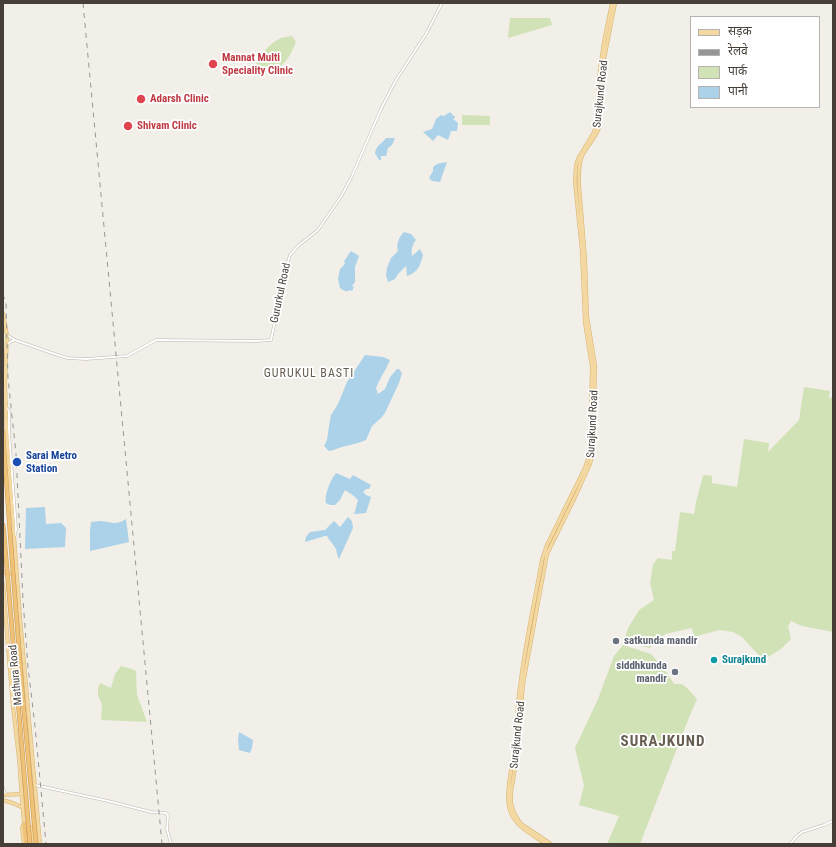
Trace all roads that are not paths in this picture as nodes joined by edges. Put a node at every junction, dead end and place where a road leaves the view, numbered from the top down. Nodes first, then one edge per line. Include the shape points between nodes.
1 (442, 3) edge
2 (614, 3) edge
3 (3, 313) edge
4 (7, 335) junction
5 (15, 340) junction
6 (7, 345) junction
7 (6, 432) edge
8 (4, 445) edge
9 (3, 525) edge
10 (4, 534) edge
11 (3, 539) edge
12 (15, 545) junction
13 (17, 567) junction
14 (3, 572) edge
15 (3, 584) edge
16 (526, 659) junction
17 (35, 783) junction
18 (21, 784) junction
19 (3, 787) edge
20 (22, 794) junction
21 (4, 795) edge
22 (3, 800) edge
23 (23, 808) junction
24 (833, 821) edge
25 (38, 824) junction
26 (24, 825) junction
27 (31, 827) junction
28 (25, 844) edge
29 (30, 844) edge
30 (35, 844) edge
31 (40, 844) edge
32 (171, 844) edge
33 (546, 844) edge
34 (551, 844) edge
35 (790, 844) edge

1 - 5 street, Gururkul Road via 426,34 396,80 342,194 318,230 290,255 271,340 156,340 127,356 86,359 67,358
2 - 16 main road, Surajkund Road via 603,69 600,125 582,156 578,185 587,316 595,372 593,452 576,497 547,554
3 - 4 main road, Mathura Road
4 - 5 street
4 - 6 main road, Mathura Road
5 - 6 street
6 - 7 main road, Mathura Road
7 - 8 highway, Mathura Road
7 - 12 main road, Mathura Road
8 - 30 highway, Mathura Road, bridge
9 - 10 highway, Mathura Road
10 - 29 highway, Mathura Road, bridge
11 - 12 main road via 12,539
12 - 13 main road, Mathura Road
13 - 14 main road via 12,573
13 - 17 main road, Mathura Road
15 - 18 main road, Mathura Road
16 - 33 main road, Surajkund Road via 520,687 509,805 519,826
16 - 34 main road, Surajkund Road via 511,803 521,824
17 - 18 main road via 29,779
17 - 25 main road, Mathura Road
17 - 32 street via 167,814
18 - 20 main road, Mathura Road
19 - 21 street
20 - 21 main road
20 - 23 main road, Mathura Road
22 - 23 main road
23 - 26 main road, Mathura Road
24 - 35 street via 802,832
25 - 27 main road
25 - 31 main road, Mathura Road
26 - 27 main road
26 - 28 highway
27 - 30 main road

